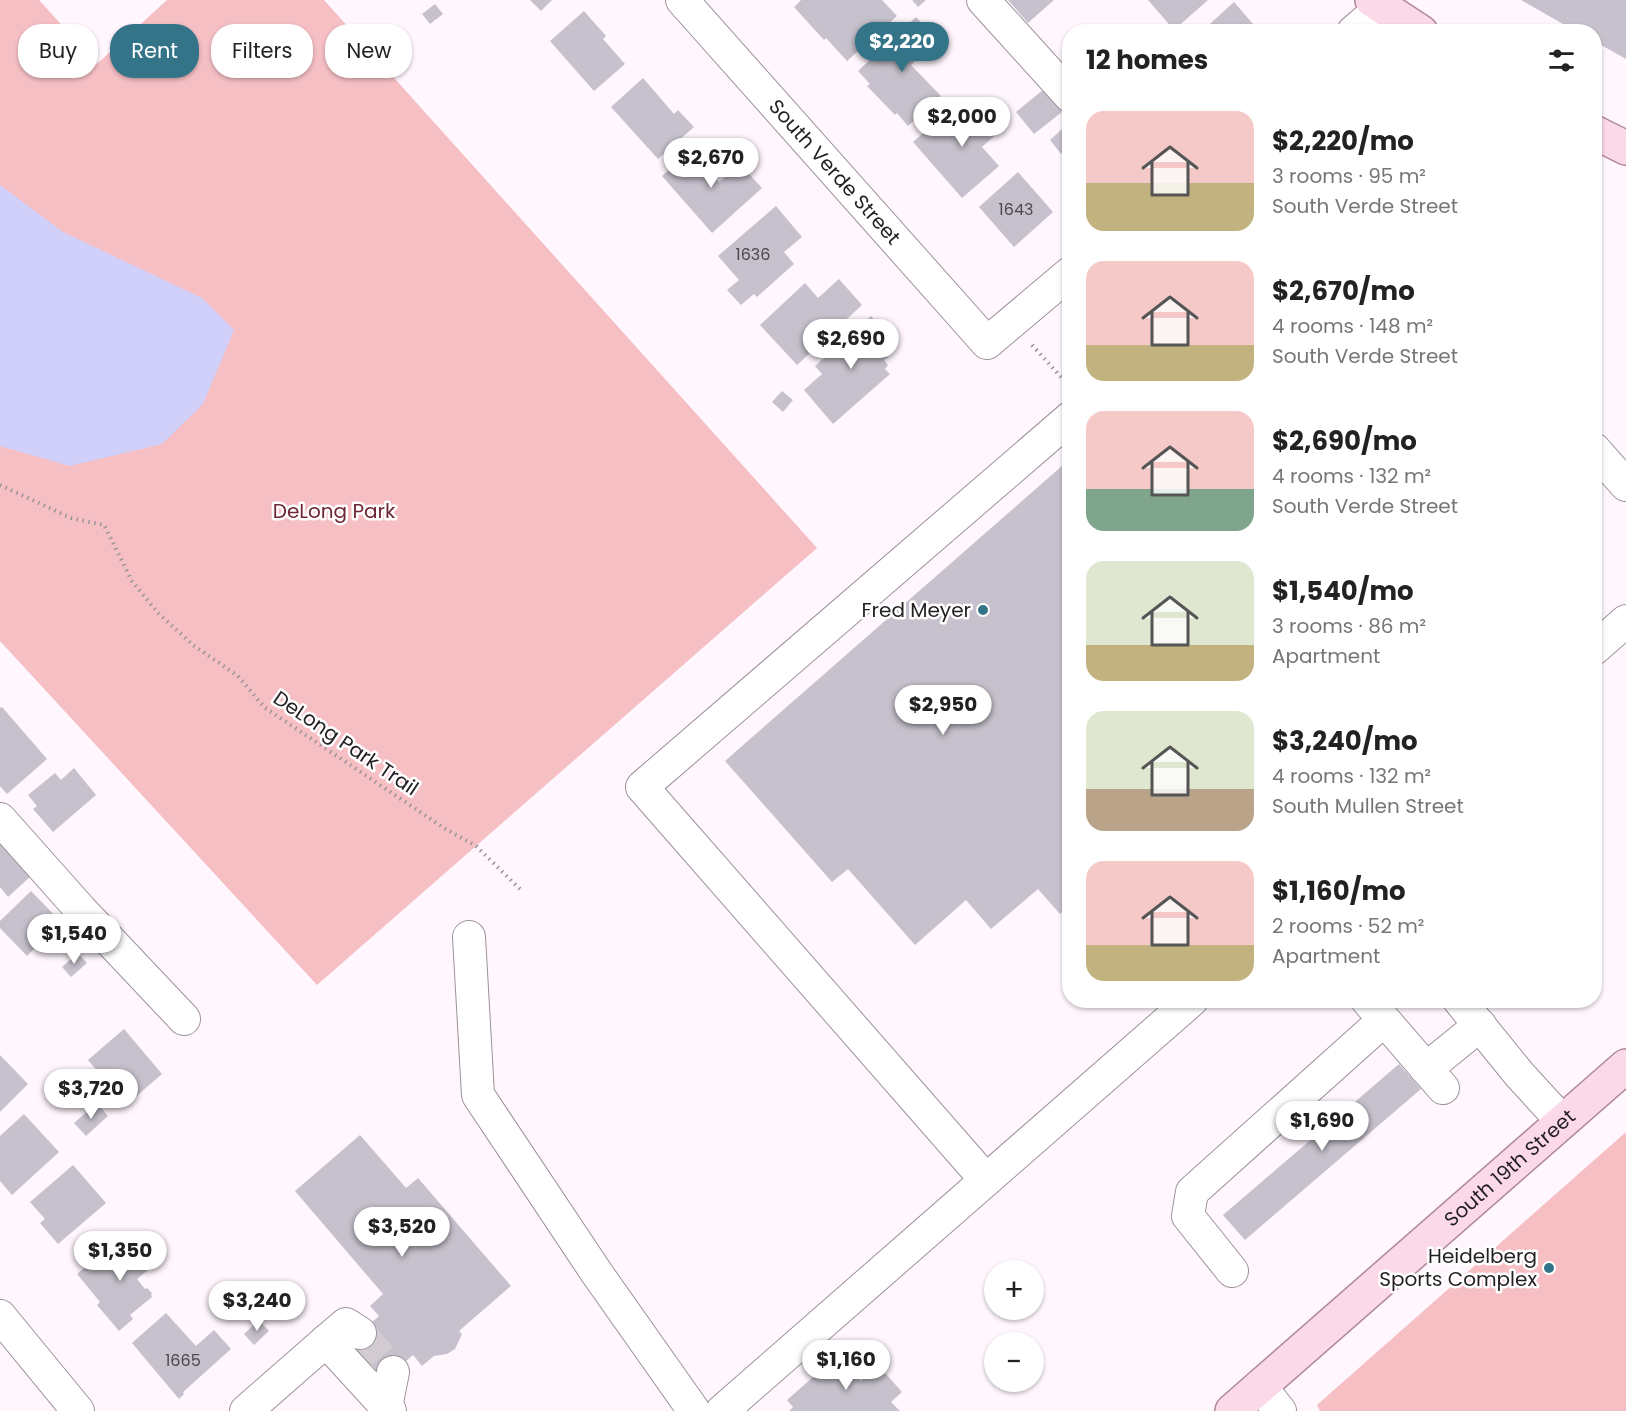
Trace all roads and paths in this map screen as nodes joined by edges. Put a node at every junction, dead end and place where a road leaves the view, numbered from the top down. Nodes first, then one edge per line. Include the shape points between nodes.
1 (682, 0) edge
2 (984, 0) edge
3 (1377, 4) edge
4 (1360, 24) edge
5 (1408, 24) edge
6 (1062, 87) edge
7 (1602, 136) edge
8 (1626, 148) edge
9 (1062, 280) edge
10 (1012, 322) junction
11 (1062, 378) edge
12 (1062, 424) edge
13 (1602, 458) edge
14 (0, 485) edge
15 (1626, 485) edge
16 (1626, 621) edge
17 (1602, 642) edge
18 (0, 819) edge
19 (522, 891) dead end
20 (469, 937) dead end
21 (1183, 1008) edge
22 (1466, 1008) edge
23 (1375, 1010) edge
24 (184, 1019) dead end
25 (1480, 1025) junction
26 (1626, 1066) edge
27 (1562, 1121) junction
28 (986, 1180) junction
29 (1232, 1271) dead end
30 (0, 1316) edge
31 (393, 1372) dead end
32 (1260, 1386) junction
33 (388, 1409) edge
34 (78, 1411) edge
35 (246, 1411) edge
36 (694, 1411) edge
37 (722, 1411) edge
38 (1232, 1411) edge
39 (1280, 1411) edge

1 - 10 street, South Verde Street via 987,343
2 - 6 street
3 - 4 street
3 - 5 main road
7 - 8 main road
9 - 10 street
10 - 11 path
12 - 28 street via 642,787
13 - 15 street
14 - 19 path, DeLong Park Trail via 71,518 104,525 132,581 158,613 193,645 238,676 264,707 476,846
16 - 17 street
18 - 24 street
20 - 36 street via 478,1095
21 - 28 street
22 - 25 street
23 - 25 street via 1435,1078
23 - 29 street via 1192,1192 1188,1216
25 - 27 street
26 - 27 main road, South 19th Street
27 - 32 main road, South 19th Street
28 - 37 street
30 - 34 street
31 - 33 street
32 - 38 main road, South 19th Street
32 - 39 street
33 - 35 street via 344,1333

